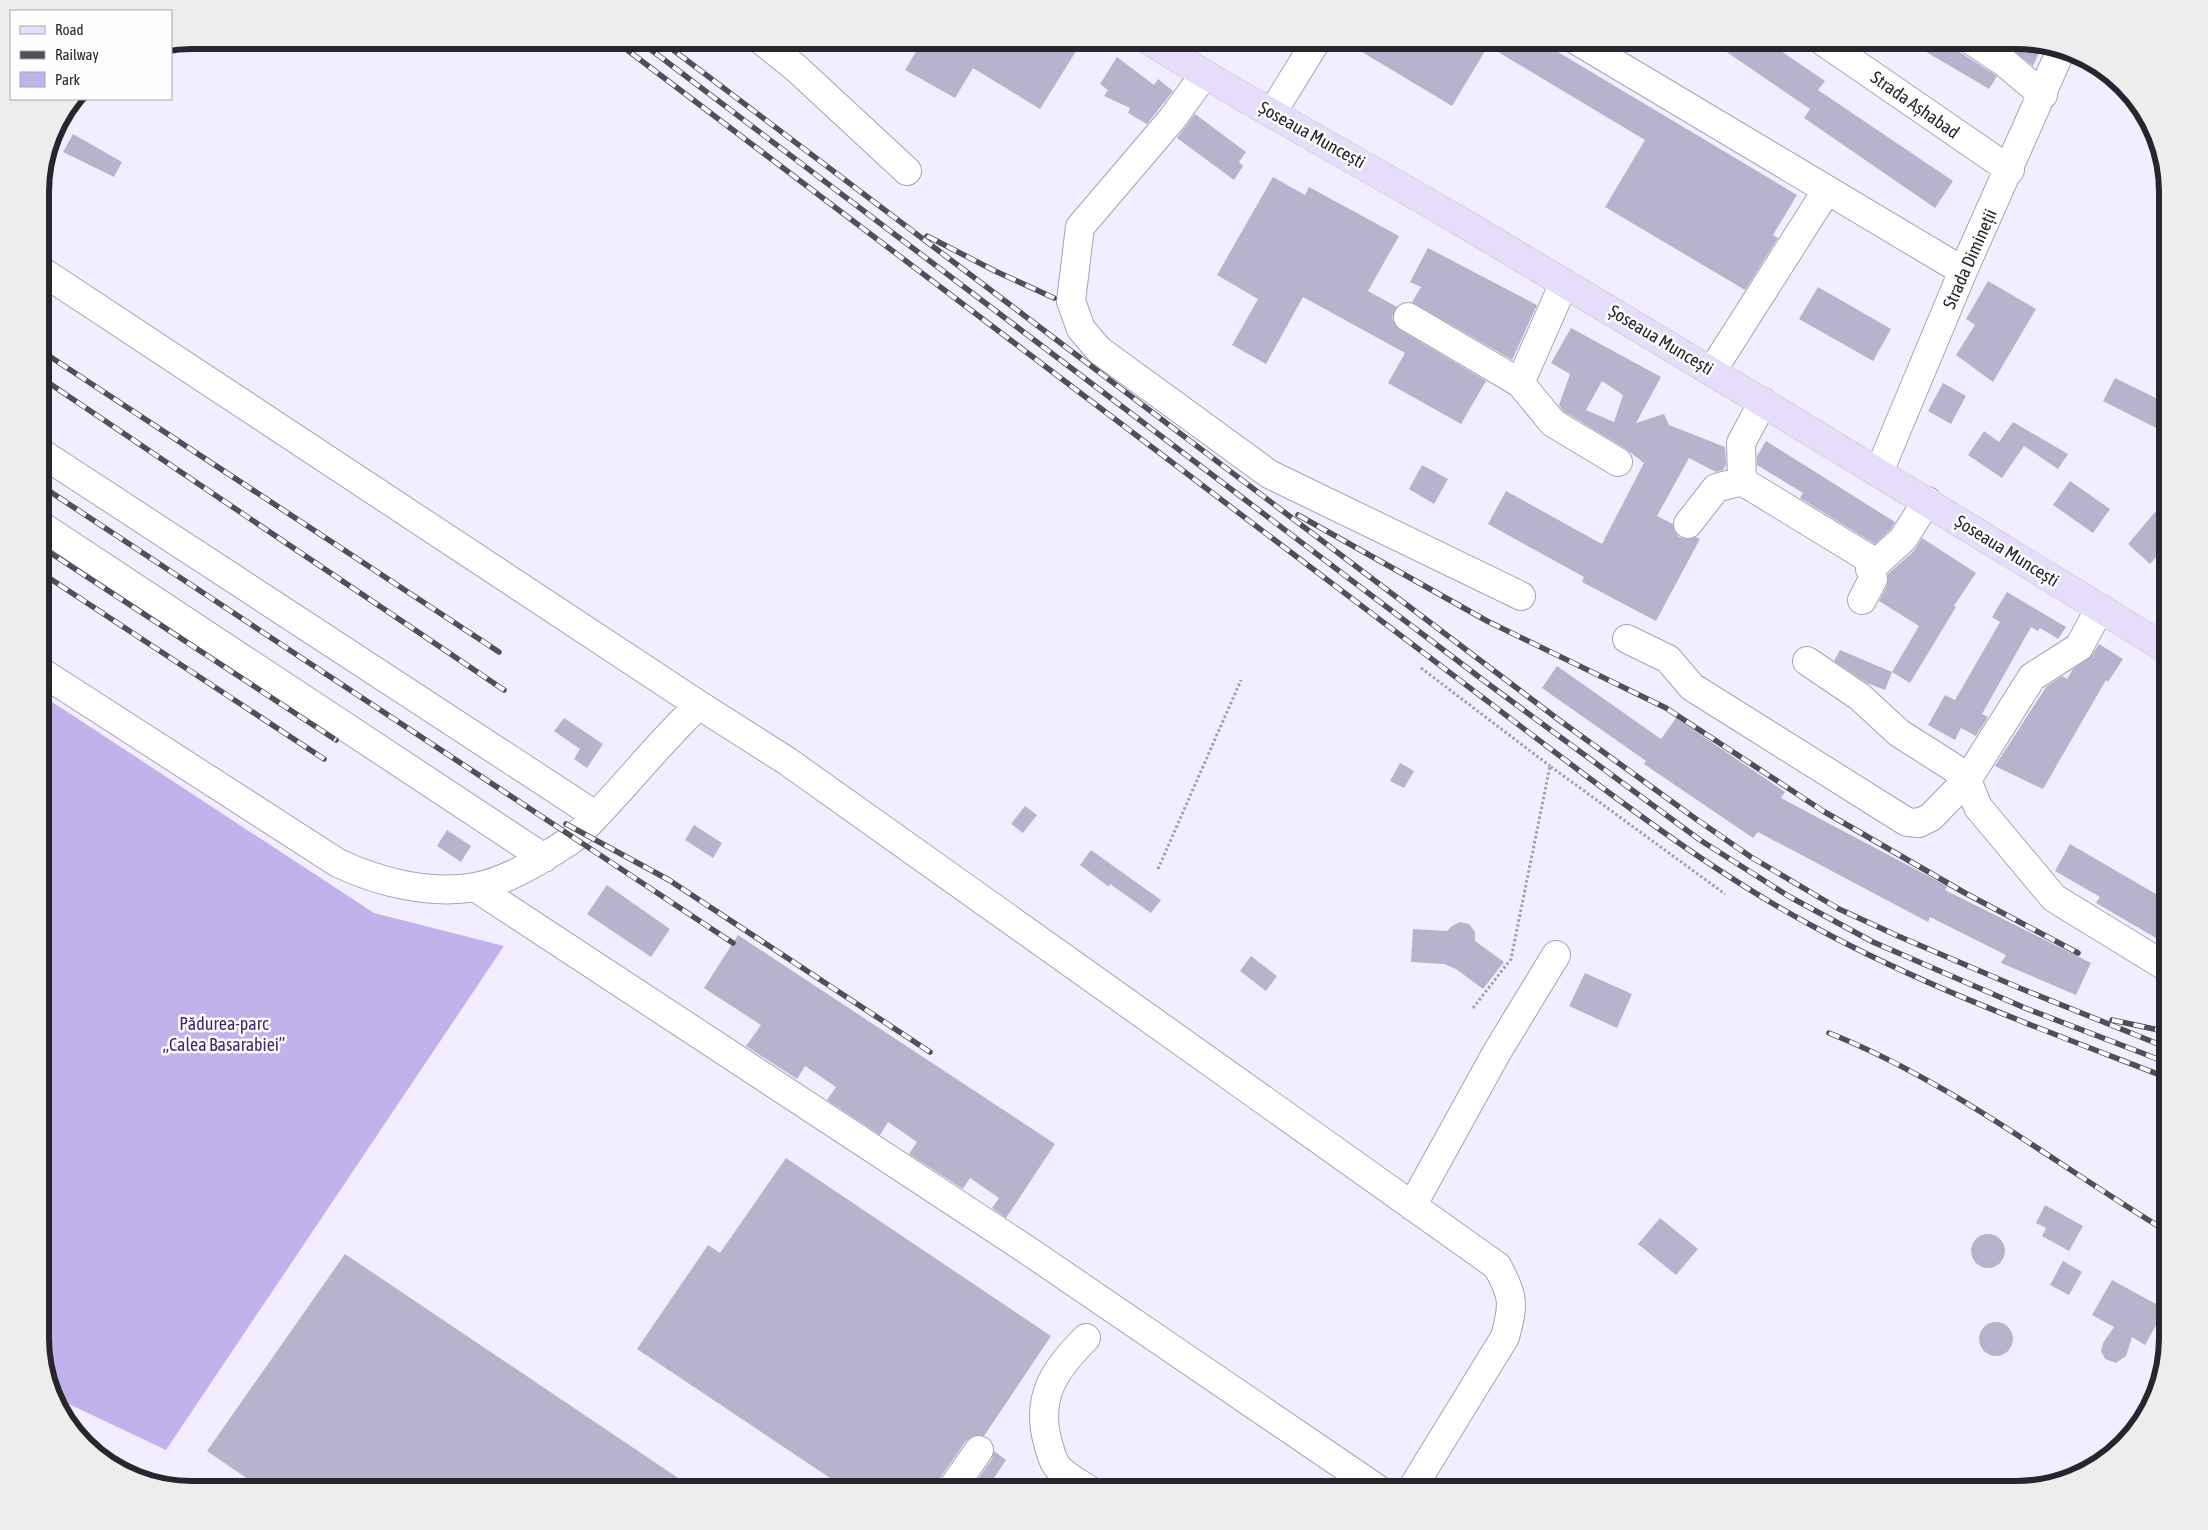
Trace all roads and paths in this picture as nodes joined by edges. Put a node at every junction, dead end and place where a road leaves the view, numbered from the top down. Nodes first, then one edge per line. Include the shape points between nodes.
1 (772, 49) edge
2 (1162, 49) edge
3 (1311, 49) edge
4 (1591, 49) edge
5 (1834, 49) edge
6 (1984, 49) edge
7 (2059, 55) edge
8 (1204, 75) junction
9 (2043, 95) junction
10 (1272, 113) junction
11 (2010, 170) junction
12 (907, 171) dead end
13 (1827, 190) junction
14 (1963, 271) junction
15 (49, 276) edge
16 (1564, 283) junction
17 (1408, 317) dead end
18 (1712, 371) junction
19 (1520, 383) junction
20 (1763, 402) junction
21 (49, 458) edge
22 (1618, 462) dead end
23 (1879, 472) junction
24 (1742, 481) junction
25 (1927, 501) junction
26 (1688, 524) dead end
27 (49, 531) edge
28 (1870, 568) junction
29 (1521, 596) dead end
30 (1862, 600) dead end
31 (2100, 608) junction
32 (1627, 639) dead end
33 (2159, 644) edge
34 (1807, 662) dead end
35 (1422, 668) dead end
36 (49, 677) edge
37 (1241, 680) dead end
38 (699, 705) junction
39 (1550, 766) junction
40 (1967, 780) junction
41 (595, 815) junction
42 (544, 858) junction
43 (1158, 869) dead end
44 (475, 887) junction
45 (1725, 894) dead end
46 (1556, 955) dead end
47 (2159, 962) edge
48 (1474, 1008) dead end
49 (1412, 1206) junction
50 (1086, 1338) dead end
51 (979, 1450) dead end
52 (957, 1481) edge
53 (1078, 1481) edge
54 (1366, 1481) edge
55 (1417, 1481) edge

1 - 12 street
2 - 8 main road, Șoseaua Muncești
3 - 10 street
4 - 13 street
5 - 11 street, Strada Așhabad
6 - 9 street
7 - 9 street, Strada Dimineții
8 - 10 main road, Șoseaua Muncești
8 - 29 street via 1172,119 1080,227 1071,301 1080,329 1099,350 1269,474
9 - 11 street, Strada Dimineții
10 - 16 main road, Șoseaua Muncești
11 - 14 street, Strada Dimineții
13 - 14 street
13 - 18 street
14 - 23 street, Strada Dimineții
15 - 38 street
16 - 18 main road, Șoseaua Muncești
16 - 19 street
17 - 19 street
18 - 20 main road, Șoseaua Muncești
19 - 22 street via 1553,424
20 - 23 main road, Șoseaua Muncești
20 - 24 street via 1741,442
21 - 41 street
23 - 25 main road, Șoseaua Muncești
24 - 26 street via 1716,488
24 - 28 street via 1868,558
25 - 28 street via 1903,539
25 - 31 main road, Șoseaua Muncești
27 - 42 street
28 - 30 street via 1873,579
31 - 33 main road, Șoseaua Muncești
31 - 40 street via 2079,647 2032,677
32 - 40 street via 1668,659 1692,687 1907,822 1920,823 1931,817
34 - 40 street via 1860,696 1899,733
35 - 39 path
36 - 44 street via 338,863 362,875 437,888
37 - 43 path
38 - 41 street
38 - 49 street via 787,761
39 - 45 path
39 - 48 path via 1511,959
40 - 47 street via 1978,807 2054,898
41 - 42 street via 575,837
42 - 44 street
44 - 54 street via 1030,1252
46 - 49 street via 1500,1045
49 - 55 street via 1497,1266 1510,1290 1512,1313 1505,1337
50 - 53 street via 1070,1354 1050,1385 1043,1410 1045,1432 1056,1465
51 - 52 street

